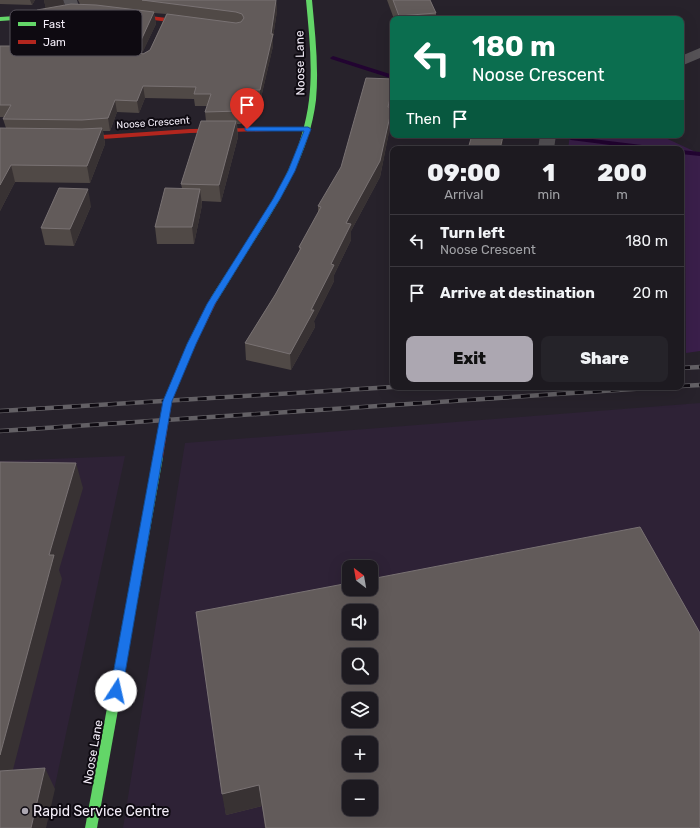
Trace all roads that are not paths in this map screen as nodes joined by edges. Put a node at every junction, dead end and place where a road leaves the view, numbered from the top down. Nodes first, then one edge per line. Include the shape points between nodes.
1 (309, 0) edge
2 (142, 17) edge
3 (10, 18) edge
4 (0, 19) edge
5 (201, 24) edge
6 (700, 52) edge
7 (684, 60) edge
8 (308, 129) junction
9 (62, 139) edge
10 (91, 828) edge

1 - 8 street, Noose Lane via 314,72
2 - 5 street
3 - 4 street
6 - 7 street
8 - 9 street, Noose Crescent via 190,131
8 - 10 street, Noose Lane via 292,171 277,199 211,304 191,344 168,401

